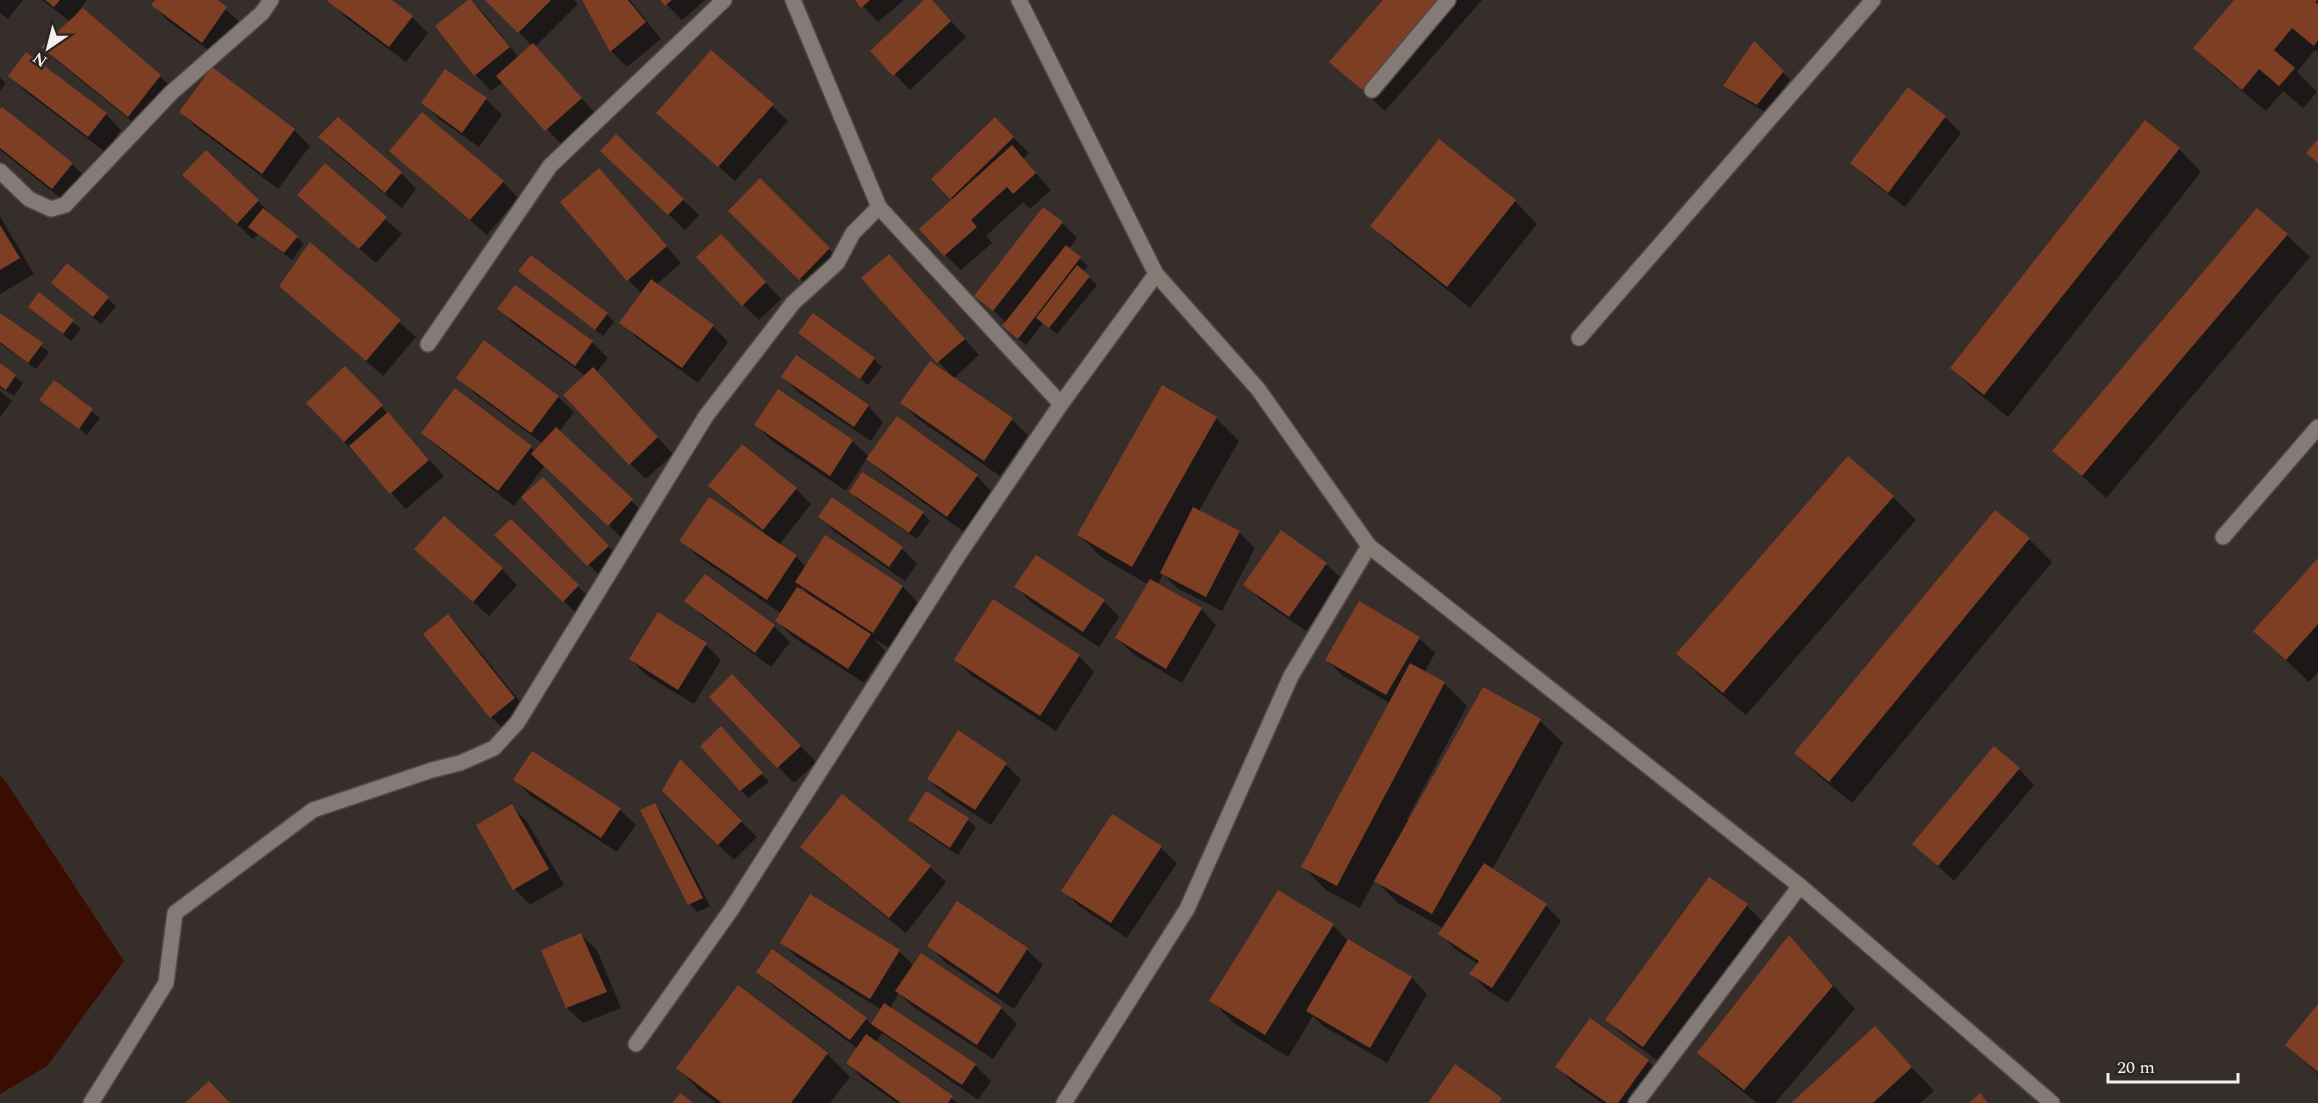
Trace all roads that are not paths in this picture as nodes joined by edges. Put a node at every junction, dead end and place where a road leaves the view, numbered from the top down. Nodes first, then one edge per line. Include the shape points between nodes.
1 (271, 0) edge
2 (724, 0) edge
3 (793, 0) edge
4 (1019, 0) edge
5 (1448, 0) edge
6 (1873, 0) edge
7 (1372, 90) dead end
8 (0, 171) edge
9 (879, 207) junction
10 (1156, 274) junction
11 (1579, 338) dead end
12 (428, 344) dead end
13 (1061, 404) junction
14 (2318, 427) edge
15 (2223, 537) dead end
16 (1369, 546) junction
17 (1800, 886) junction
18 (636, 1044) dead end
19 (91, 1103) edge
20 (1064, 1103) edge
21 (1636, 1103) edge
22 (2052, 1103) edge

1 - 8 street via 262,13 171,93 64,205 51,209 29,199
2 - 12 street via 550,166
3 - 9 street
4 - 10 street
5 - 7 street
6 - 11 street
9 - 13 street
9 - 19 street via 853,233 837,263 794,303 706,416 517,723 494,748 460,763 313,810 175,913 166,983
10 - 13 street
10 - 16 street via 1258,389
13 - 18 street via 959,554 731,910
14 - 15 street
16 - 17 street
16 - 20 street via 1291,676 1187,909
17 - 21 street
17 - 22 street

